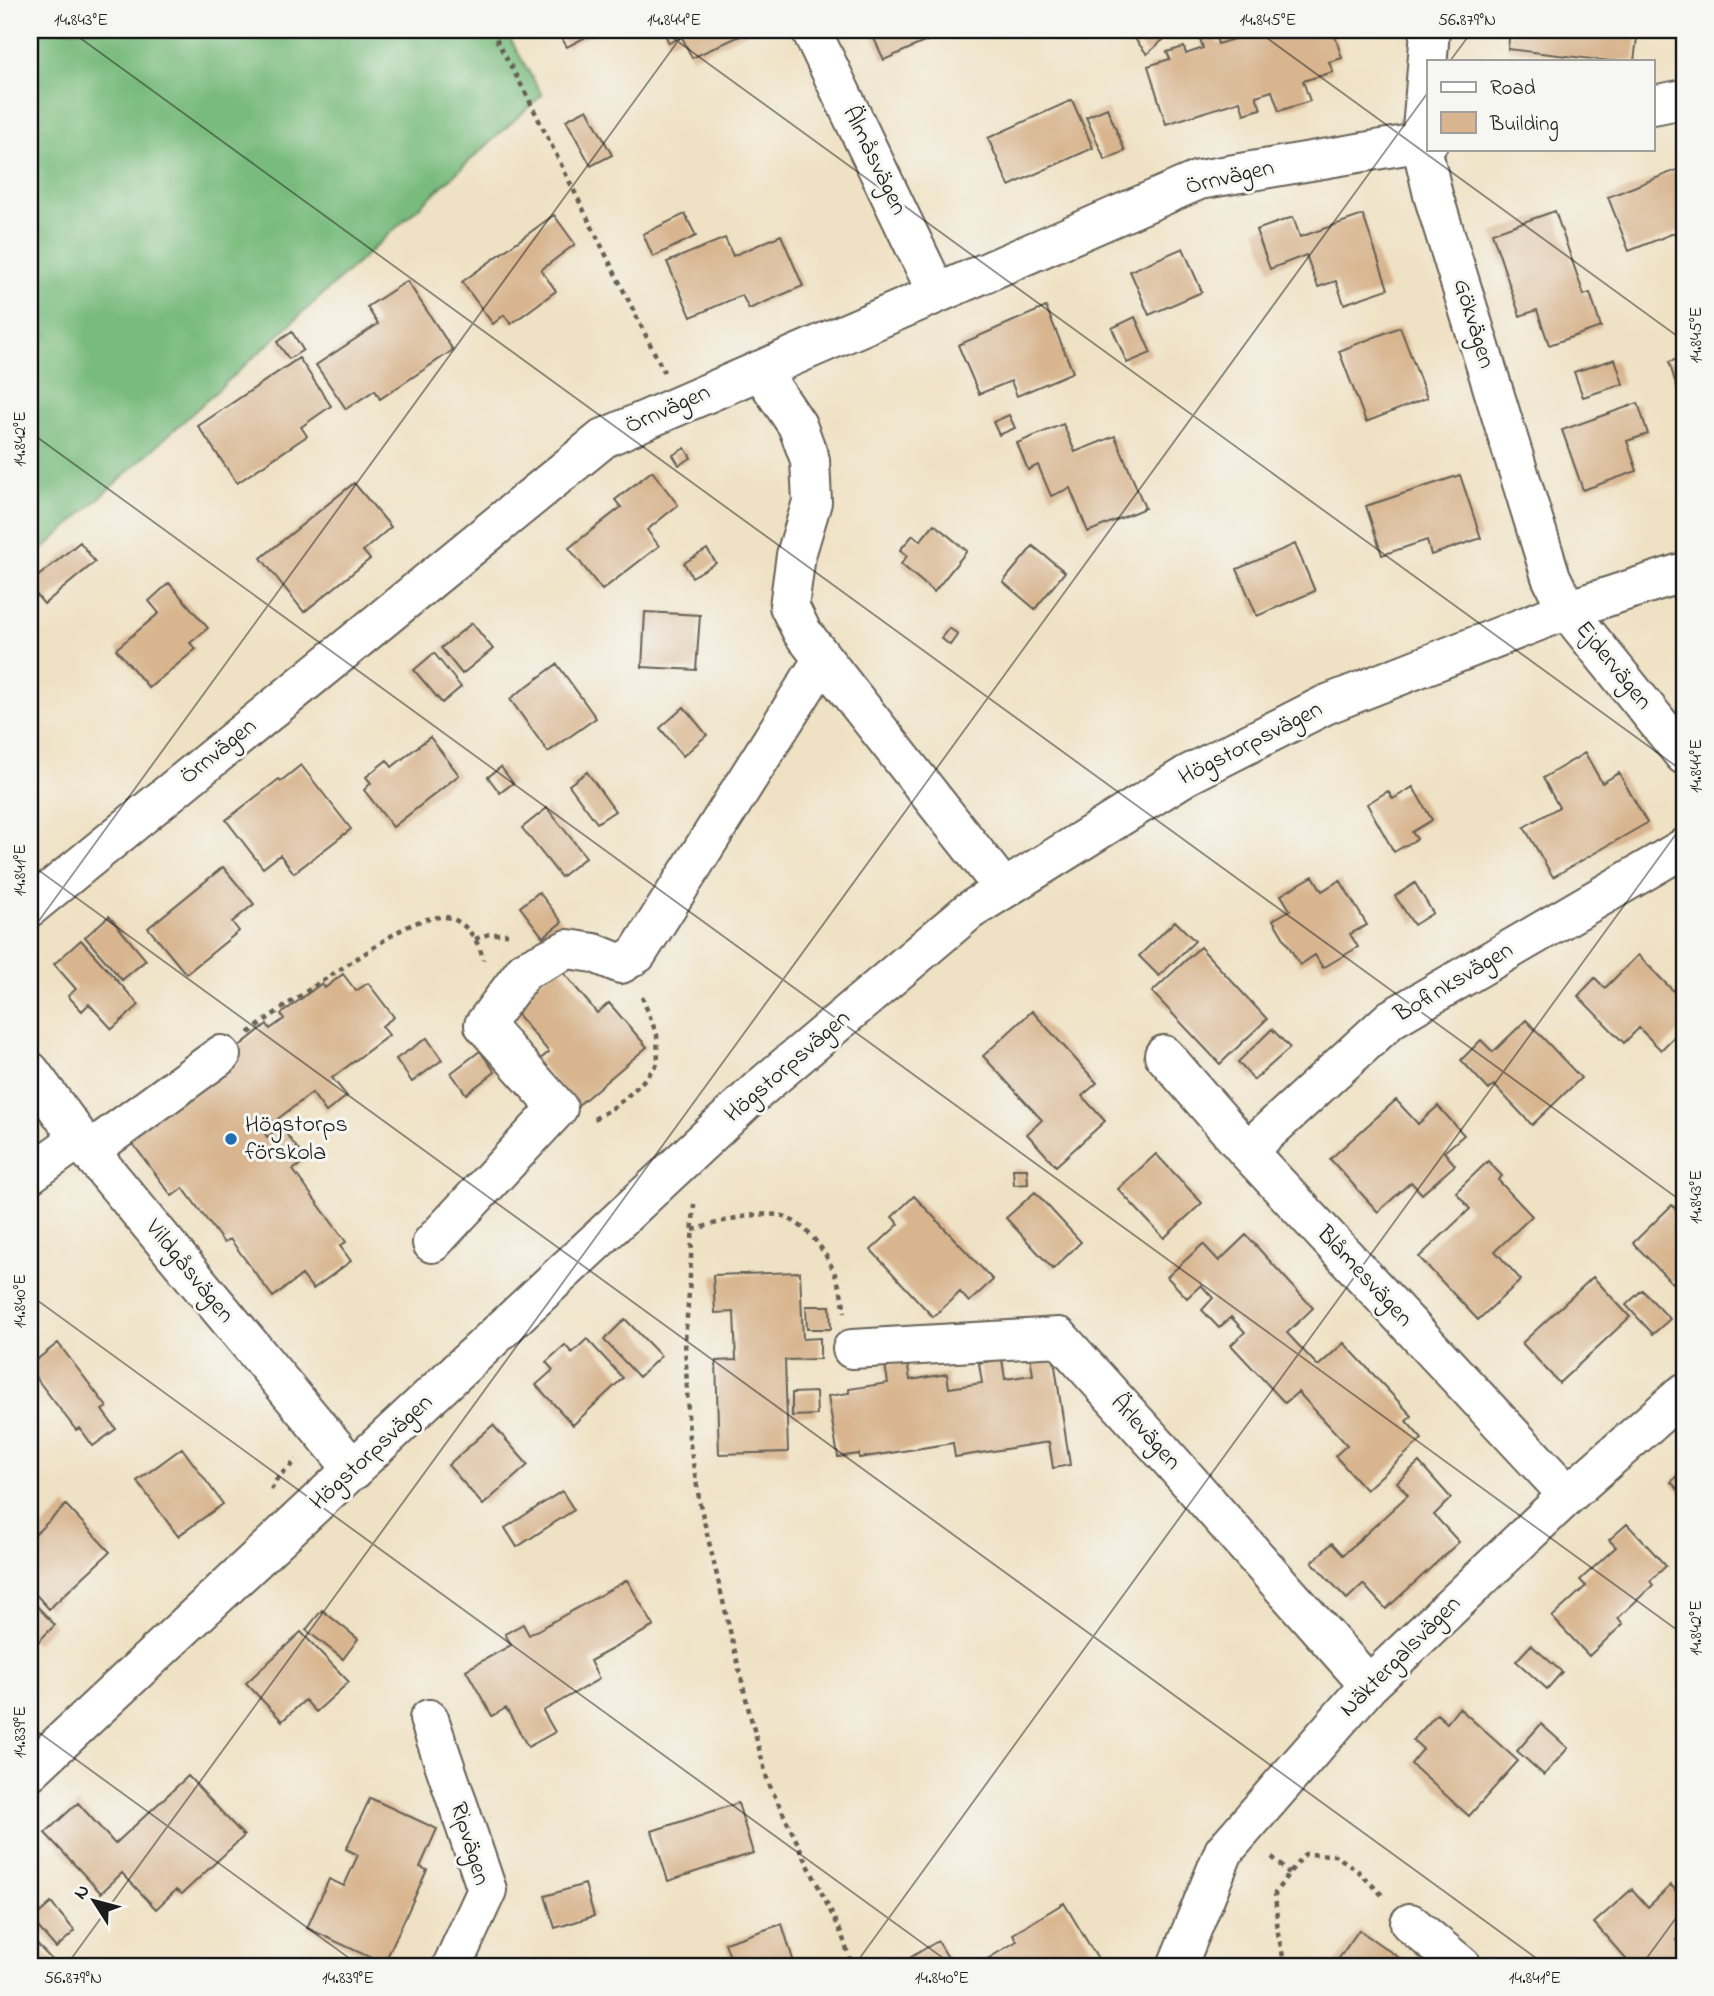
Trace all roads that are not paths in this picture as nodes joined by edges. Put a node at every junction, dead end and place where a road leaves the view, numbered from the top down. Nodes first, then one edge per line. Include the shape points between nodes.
1 (811, 30) edge
2 (1430, 30) edge
3 (1429, 60) edge
4 (1427, 97) edge
5 (1684, 99) edge
6 (1654, 105) edge
7 (1425, 142) edge
8 (937, 292) junction
9 (760, 370) junction
10 (1684, 572) edge
11 (1567, 610) junction
12 (823, 659) junction
13 (1684, 755) edge
14 (1684, 848) edge
15 (1004, 889) junction
16 (30, 907) edge
17 (221, 1055) road end
18 (1164, 1055) dead end
19 (30, 1071) edge
20 (84, 1145) junction
21 (1247, 1151) junction
22 (30, 1174) edge
23 (432, 1243) dead end
24 (852, 1349) road end
25 (1684, 1393) edge
26 (354, 1470) junction
27 (1568, 1495) junction
28 (1369, 1685) junction
29 (429, 1718) dead end
30 (30, 1771) edge
31 (1410, 1923) road end
32 (452, 1966) edge
33 (1177, 1966) edge
34 (1462, 1966) edge

1 - 8 street, Älmåsvägen
2 - 3 street, Gökvägen
4 - 7 street, Gökvägen
5 - 6 street
7 - 8 street, Örnvägen via 1199,180
7 - 11 street, Gökvägen via 1437,208 1551,577
8 - 9 street, Örnvägen
9 - 12 street via 797,425 810,460 812,502 796,555 789,606
9 - 16 street, Örnvägen via 604,438
10 - 11 street, Högstorpsvägen
11 - 13 street, Ejdervägen
11 - 15 street, Högstorpsvägen via 1325,705 1187,775
12 - 15 street
12 - 23 street via 637,954 621,964 568,949 525,970 484,1025 558,1108
14 - 21 street, Bofinksvägen via 1391,1019
15 - 26 street, Högstorpsvägen via 969,911 759,1089
17 - 20 street
18 - 21 street, Blåmesvägen
19 - 20 street, Vildgåsvägen
20 - 22 street
20 - 26 street, Vildgåsvägen
21 - 27 street, Blåmesvägen
24 - 28 street, Ärlevägen via 1059,1338
25 - 27 street, Näktergalsvägen
26 - 30 street, Högstorpsvägen
27 - 28 street, Näktergalsvägen
28 - 33 street, Näktergalsvägen via 1224,1851
29 - 32 street, Ripvägen via 487,1890
31 - 34 street

